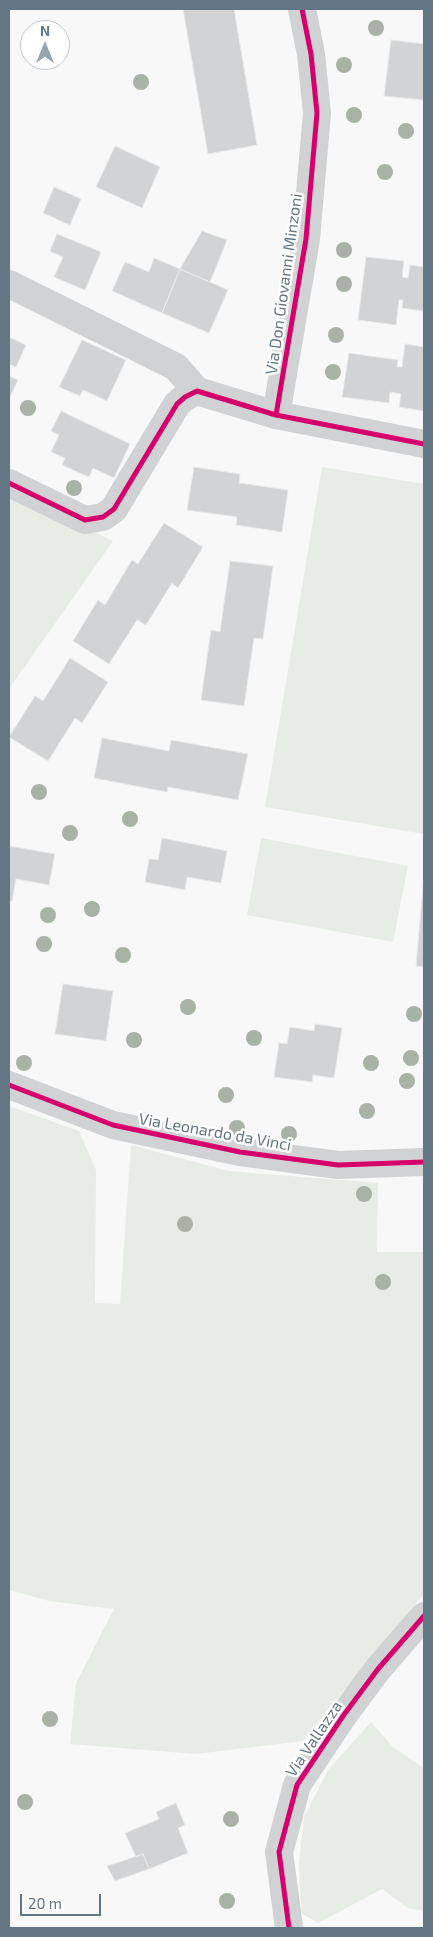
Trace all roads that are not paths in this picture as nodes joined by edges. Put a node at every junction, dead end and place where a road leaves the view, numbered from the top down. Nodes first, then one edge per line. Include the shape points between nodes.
1 (302, 9) edge
2 (9, 284) edge
3 (197, 391) junction
4 (276, 415) junction
5 (424, 444) edge
6 (9, 483) edge
7 (9, 1085) edge
8 (424, 1162) edge
9 (424, 1616) edge
10 (289, 1928) edge

1 - 4 street, Via Don Giovanni Minzoni via 317,113 306,239
2 - 3 street via 176,366
3 - 4 street
3 - 6 street via 177,404 114,509 103,517 85,520
4 - 5 street
7 - 8 street, Via Leonardo da Vinci via 112,1125 240,1152 338,1165
9 - 10 street, Via Vallazza via 378,1669 296,1785 279,1852

